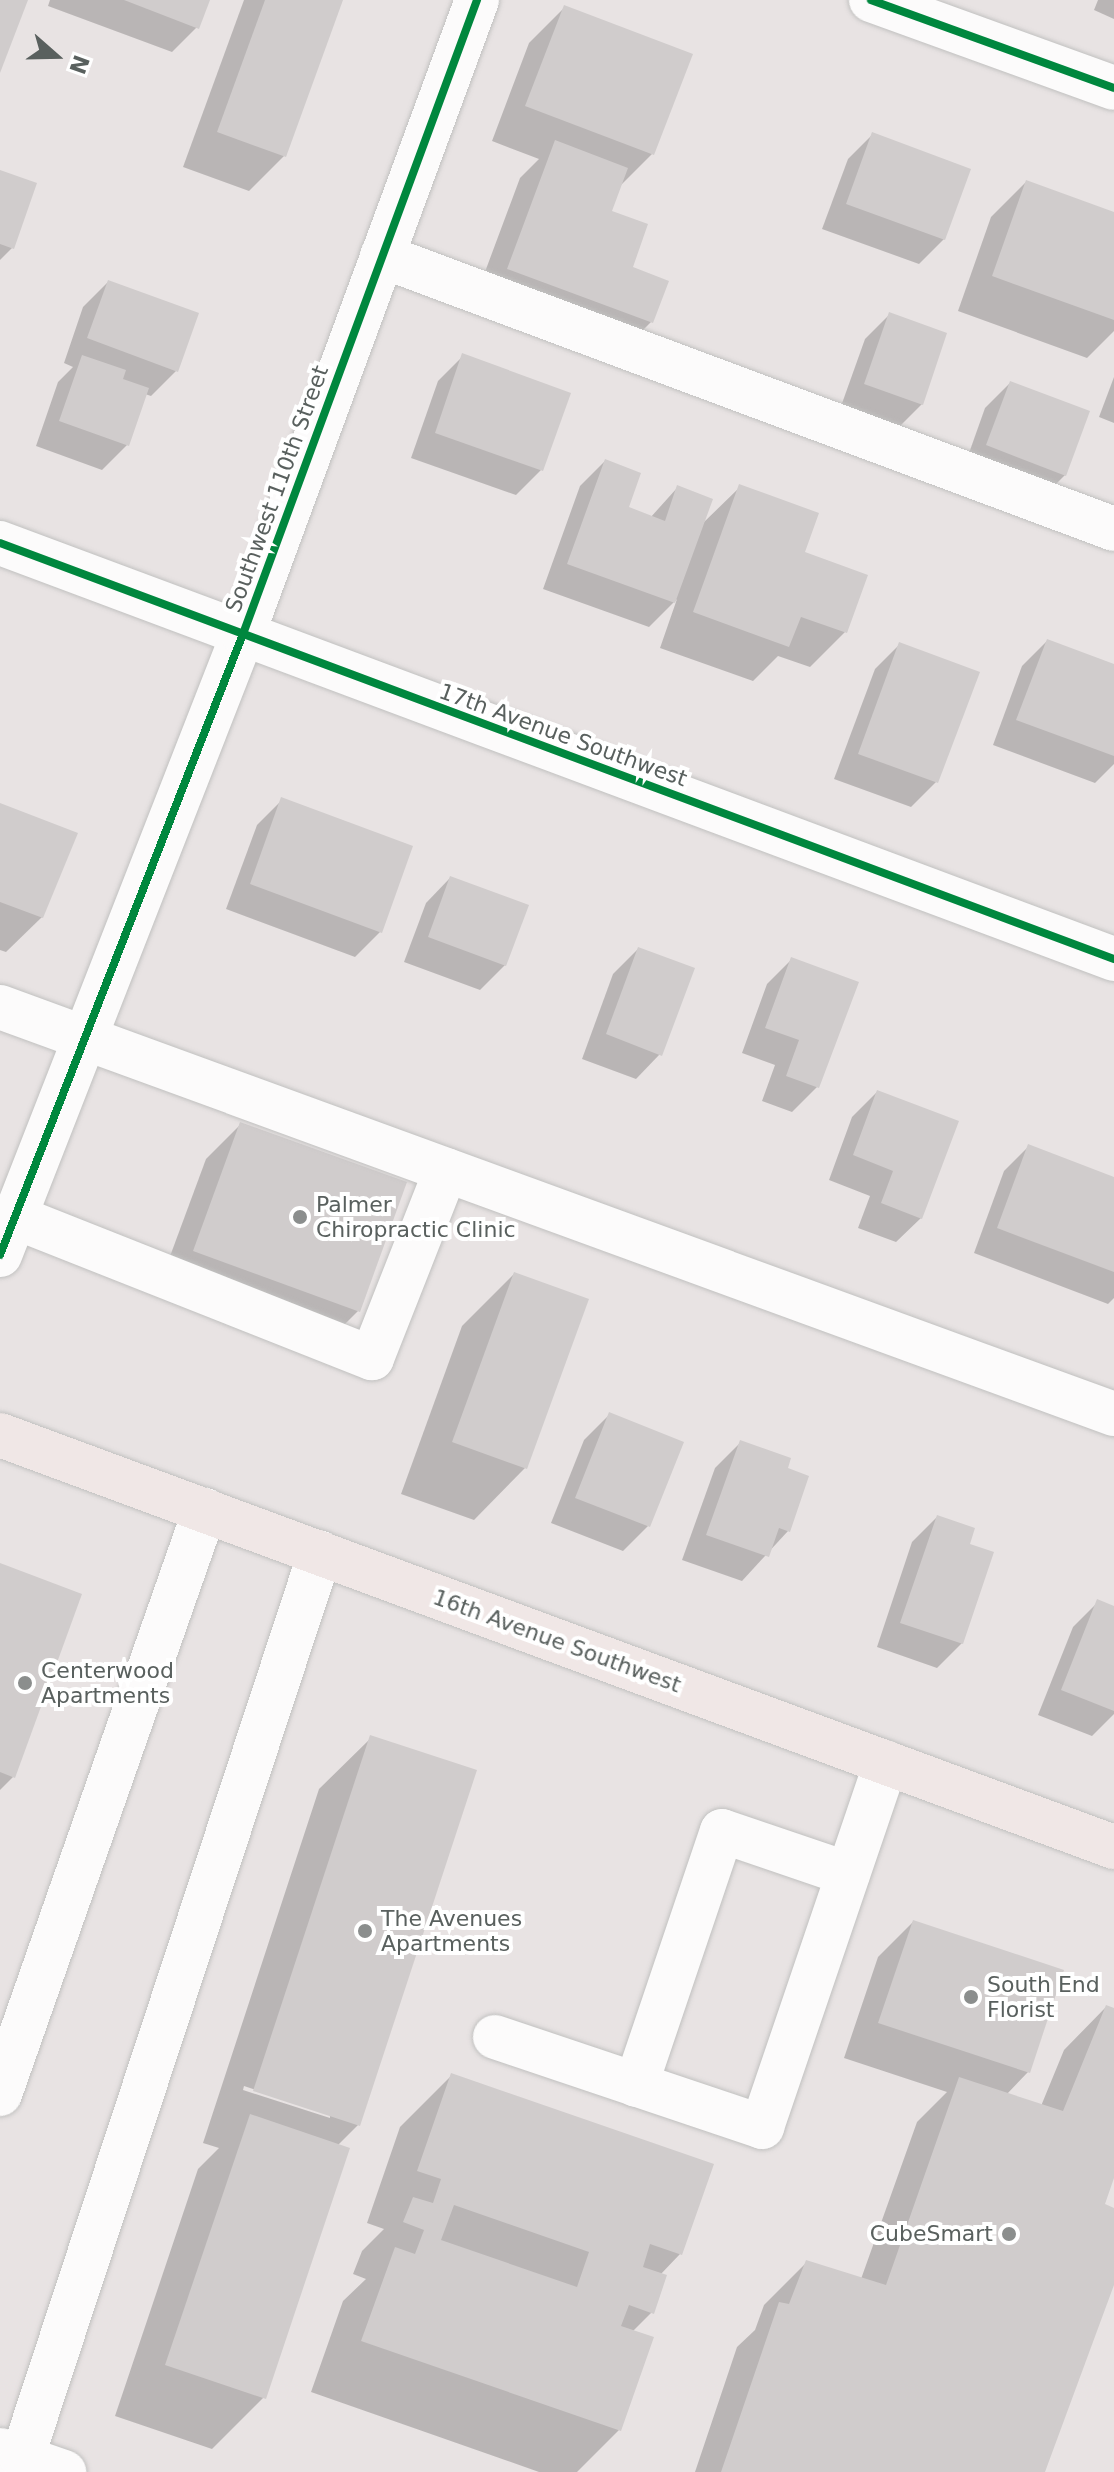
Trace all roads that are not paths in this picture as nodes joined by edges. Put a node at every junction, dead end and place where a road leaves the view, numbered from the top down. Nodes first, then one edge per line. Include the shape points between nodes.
1 (477, 0) edge
2 (871, 0) edge
3 (1114, 88) edge
4 (382, 256) junction
5 (1114, 529) edge
6 (0, 543) edge
7 (243, 634) junction
8 (1114, 959) edge
9 (0, 1007) edge
10 (85, 1038) junction
11 (446, 1170) junction
12 (10, 1212) edge
13 (1114, 1414) edge
14 (0, 1435) edge
15 (205, 1510) junction
16 (320, 1553) junction
17 (886, 1763) junction
18 (1114, 1847) edge
19 (848, 1874) junction
20 (495, 2037) dead end
21 (636, 2085) junction
22 (0, 2094) edge
23 (11, 2454) edge
24 (64, 2472) edge

1 - 4 street, Southwest 110th Street
2 - 3 street
4 - 5 street via 687,365
4 - 7 street, Southwest 110th Street
6 - 7 street, 17th Avenue Southwest
7 - 8 street, 17th Avenue Southwest
7 - 10 street, Southwest 110th Street
9 - 10 street
10 - 11 street
10 - 12 street, Southwest 110th Street
11 - 12 street via 372,1358
11 - 13 street
14 - 15 main road, 16th Avenue Southwest
15 - 16 main road, 16th Avenue Southwest
15 - 22 street
16 - 17 main road, 16th Avenue Southwest
16 - 23 street
17 - 18 main road, 16th Avenue Southwest
17 - 19 street
19 - 21 street via 762,2127
19 - 21 street via 722,1831
20 - 21 street
23 - 24 street

